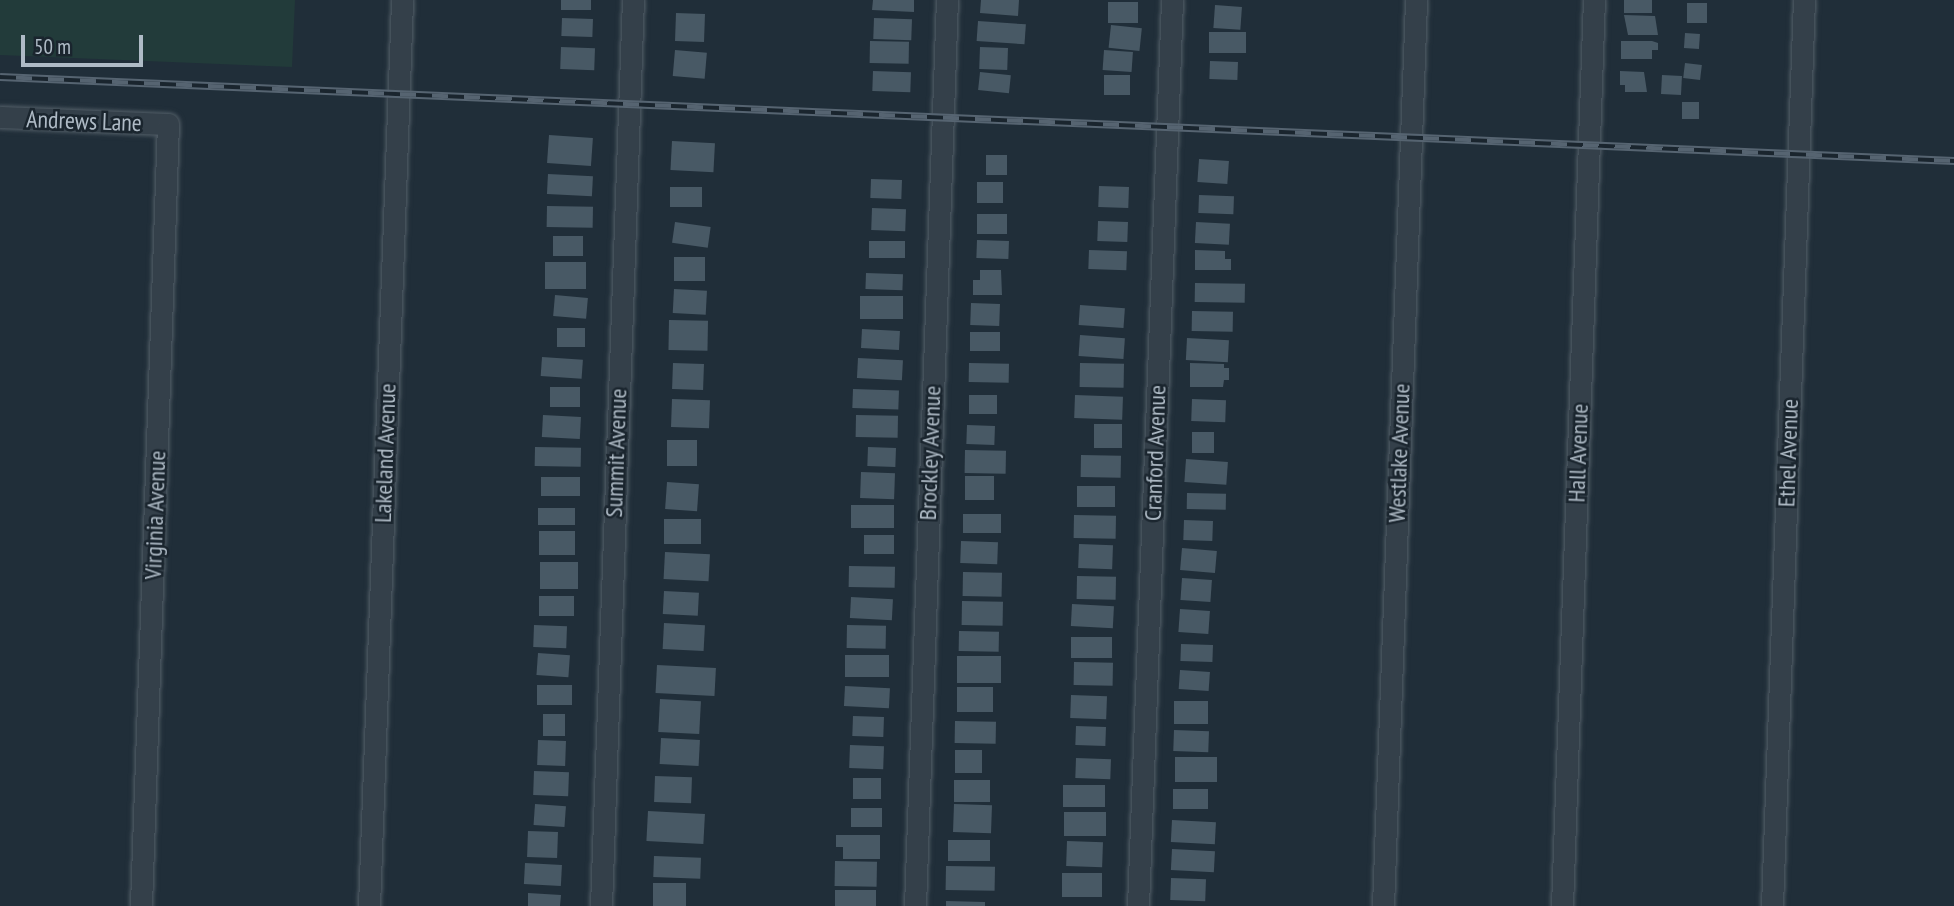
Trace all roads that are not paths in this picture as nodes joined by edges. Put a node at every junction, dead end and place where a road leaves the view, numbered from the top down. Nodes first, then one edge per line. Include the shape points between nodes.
1 (402, 0) edge
2 (633, 0) edge
3 (947, 0) edge
4 (1172, 0) edge
5 (1416, 0) edge
6 (1594, 0) edge
7 (1804, 0) edge
8 (0, 117) edge
9 (168, 124) joint
10 (141, 906) edge
11 (369, 906) edge
12 (601, 906) edge
13 (915, 906) edge
14 (1138, 906) edge
15 (1382, 906) edge
16 (1562, 906) edge
17 (1772, 906) edge

1 - 11 street, Lakeland Avenue
2 - 12 street, Summit Avenue
3 - 13 street, Brockley Avenue
4 - 14 street, Cranford Avenue
5 - 15 street, Westlake Avenue
6 - 16 street, Hall Avenue
7 - 17 street, Ethel Avenue
8 - 9 street, Andrews Lane
9 - 10 street, Virginia Avenue

